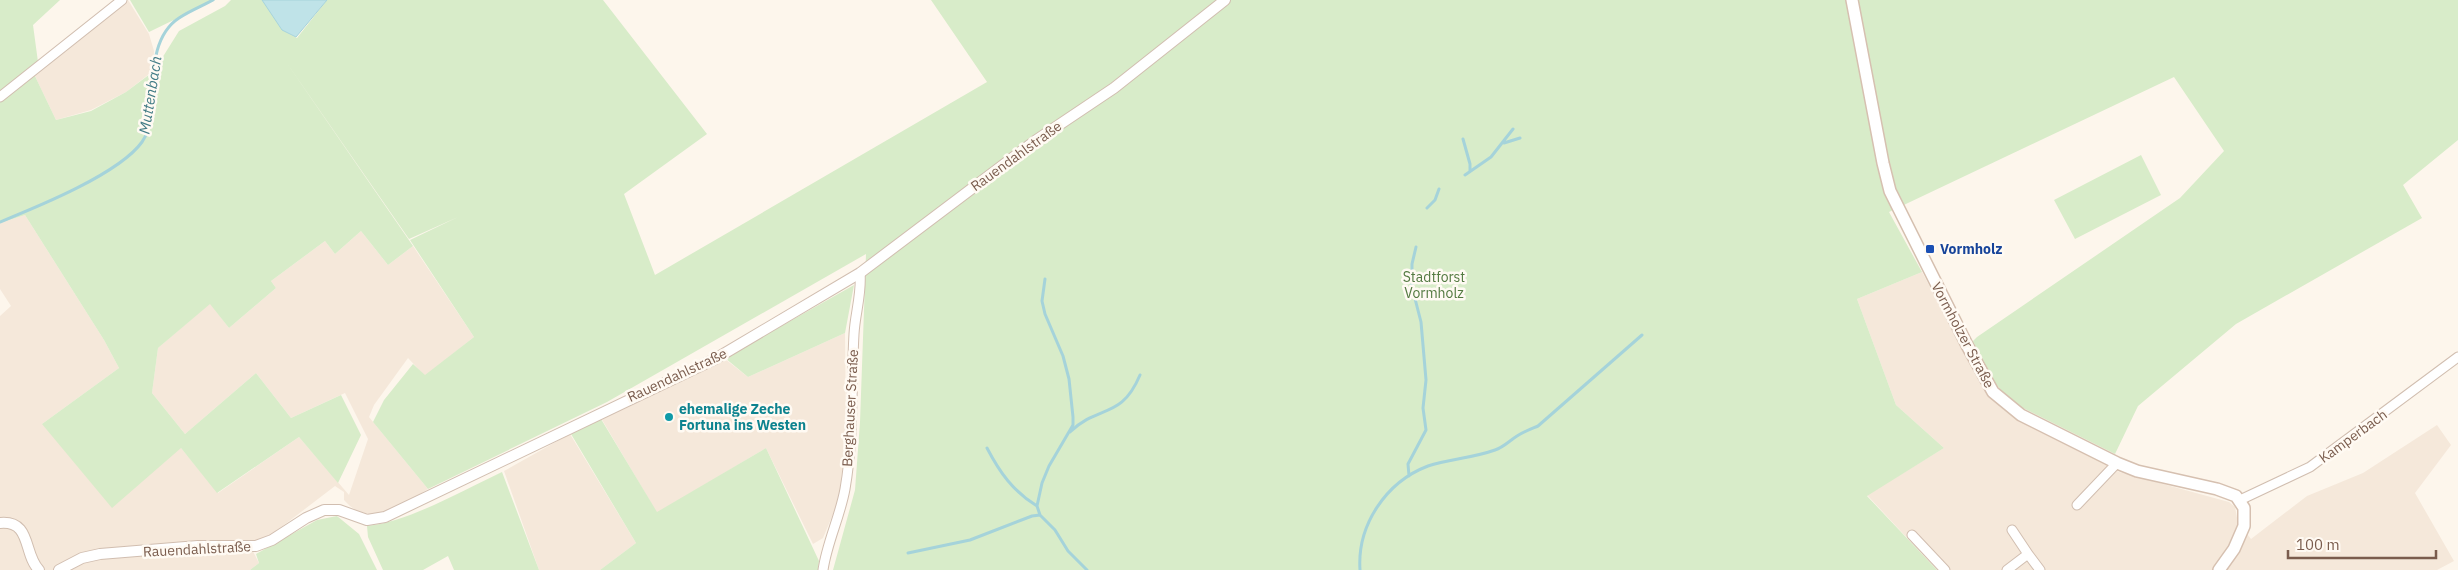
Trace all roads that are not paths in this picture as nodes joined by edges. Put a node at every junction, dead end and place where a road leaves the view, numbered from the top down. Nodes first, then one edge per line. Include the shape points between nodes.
1 (122, 0) edge
2 (1225, 0) edge
3 (1852, 0) edge
4 (0, 96) edge
5 (860, 273) junction
6 (2458, 357) edge
7 (2117, 462) junction
8 (2240, 500) junction
9 (2077, 505) dead end
10 (0, 523) edge
11 (2012, 530) dead end
12 (1912, 535) dead end
13 (2028, 554) junction
14 (39, 570) edge
15 (59, 570) edge
16 (823, 570) edge
17 (1945, 570) edge
18 (2007, 570) edge
19 (2040, 570) edge
20 (2218, 570) edge

1 - 4 street
2 - 5 street, Rauendahlstraße via 1114,88 1035,141
3 - 7 main road, Vormholzer Straße via 1890,191 1981,372 1996,396 2014,410
5 - 15 street, Rauendahlstraße via 714,358 394,514 367,520 339,510 324,510 256,546 198,546 100,554 82,558
5 - 16 street, Berghauser Straße via 849,461 843,498
6 - 8 street, Kamperbach via 2310,467
7 - 8 main road, Vormholzer Straße via 2137,471 2231,493
7 - 9 street
8 - 20 main road via 2245,514 2244,526 2234,549
10 - 14 street via 20,529
11 - 13 street
12 - 17 street
13 - 18 street
13 - 19 street

